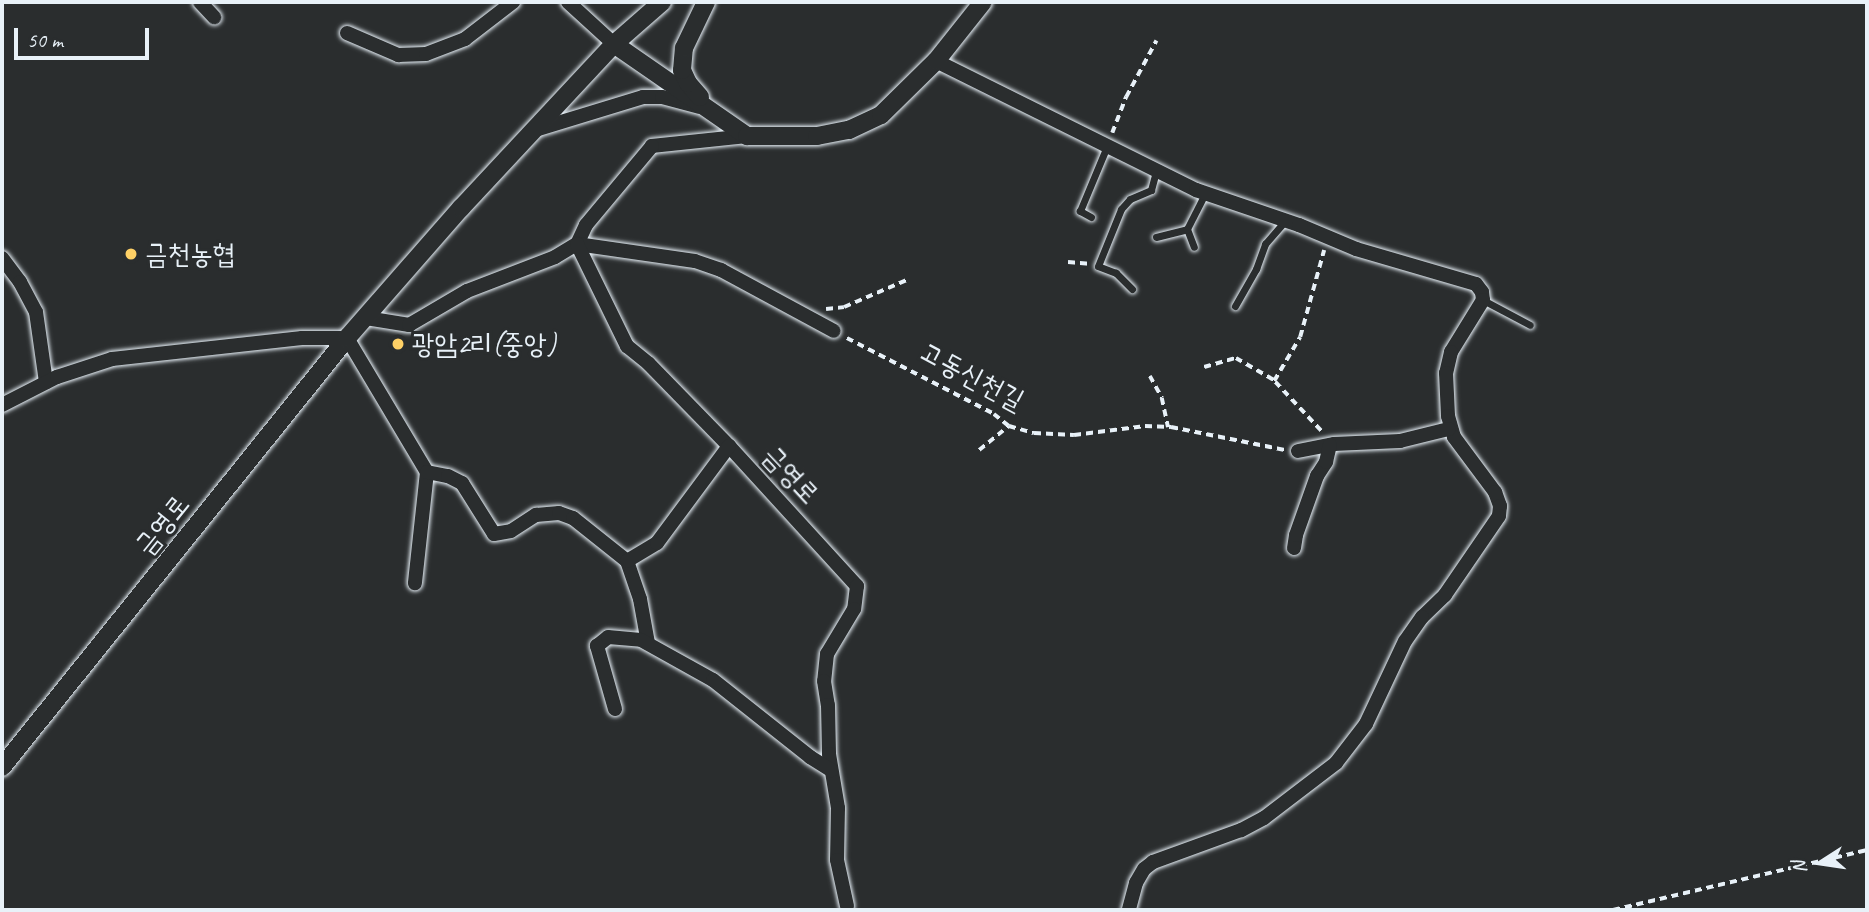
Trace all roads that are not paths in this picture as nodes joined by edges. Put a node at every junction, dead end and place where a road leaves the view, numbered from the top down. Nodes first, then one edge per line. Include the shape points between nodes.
1 (200, 2) edge
2 (513, 2) edge
3 (568, 2) edge
4 (662, 2) edge
5 (706, 2) edge
6 (984, 2) edge
7 (214, 17) dead end
8 (347, 33) dead end
9 (614, 44) junction
10 (936, 61) junction
11 (711, 110) junction
12 (535, 130) junction
13 (747, 136) junction
14 (1107, 145) junction
15 (1156, 170) junction
16 (1205, 194) junction
17 (1091, 216) dead end
18 (1286, 221) junction
19 (1187, 229) junction
20 (1156, 237) dead end
21 (577, 244) junction
22 (1194, 247) dead end
23 (2, 258) edge
24 (1132, 289) dead end
25 (1483, 300) junction
26 (1235, 306) dead end
27 (366, 318) junction
28 (1530, 325) dead end
29 (834, 331) road end
30 (347, 338) junction
31 (46, 382) junction
32 (2, 405) edge
33 (1449, 429) junction
34 (1330, 445) junction
35 (729, 446) junction
36 (1298, 451) road end
37 (427, 472) junction
38 (1294, 548) dead end
39 (627, 561) junction
40 (415, 583) dead end
41 (648, 643) junction
42 (615, 709) dead end
43 (2, 768) edge
44 (831, 770) junction
45 (844, 909) edge
46 (1129, 910) edge

1 - 7 street
2 - 8 street via 465,39 426,54 398,55
3 - 9 street
4 - 9 street, 금영로
5 - 11 street via 684,48 682,70
6 - 10 street
9 - 11 street
9 - 12 street, 금영로
10 - 13 street via 881,115 849,130 817,136
10 - 14 street
11 - 12 street via 662,97 643,97
11 - 13 street
12 - 27 street, 금영로
13 - 21 street via 652,146 586,225
14 - 15 street
14 - 17 lane via 1080,211
15 - 16 street
15 - 24 lane via 1151,190 1121,209 1098,266 1116,273
16 - 18 street
16 - 19 lane
18 - 25 street via 1408,266 1476,284
18 - 26 lane via 1265,244
19 - 20 lane
19 - 22 lane
21 - 27 street via 467,291 409,325
21 - 29 street via 695,261 721,270
21 - 35 street, 금영로 via 627,346
23 - 31 street via 36,312
25 - 28 lane
25 - 33 street via 1451,352 1446,373
27 - 30 street, 금영로
30 - 31 street via 302,338 142,354 86,366
30 - 37 street
30 - 43 street, 금영로
31 - 32 street
33 - 34 street via 1400,440
33 - 46 street via 1495,492 1499,516 1445,595 1405,641 1366,724 1336,763 1286,804 1241,830 1144,869
34 - 36 street
34 - 38 street
35 - 39 street via 657,543
35 - 44 street, 금영로 via 858,586 854,609 827,654 824,681
37 - 39 street via 462,483 494,534 511,531 537,516 566,514
37 - 40 street
39 - 41 street
41 - 42 street via 608,637 600,641 599,660
41 - 44 street via 713,680
44 - 45 street

